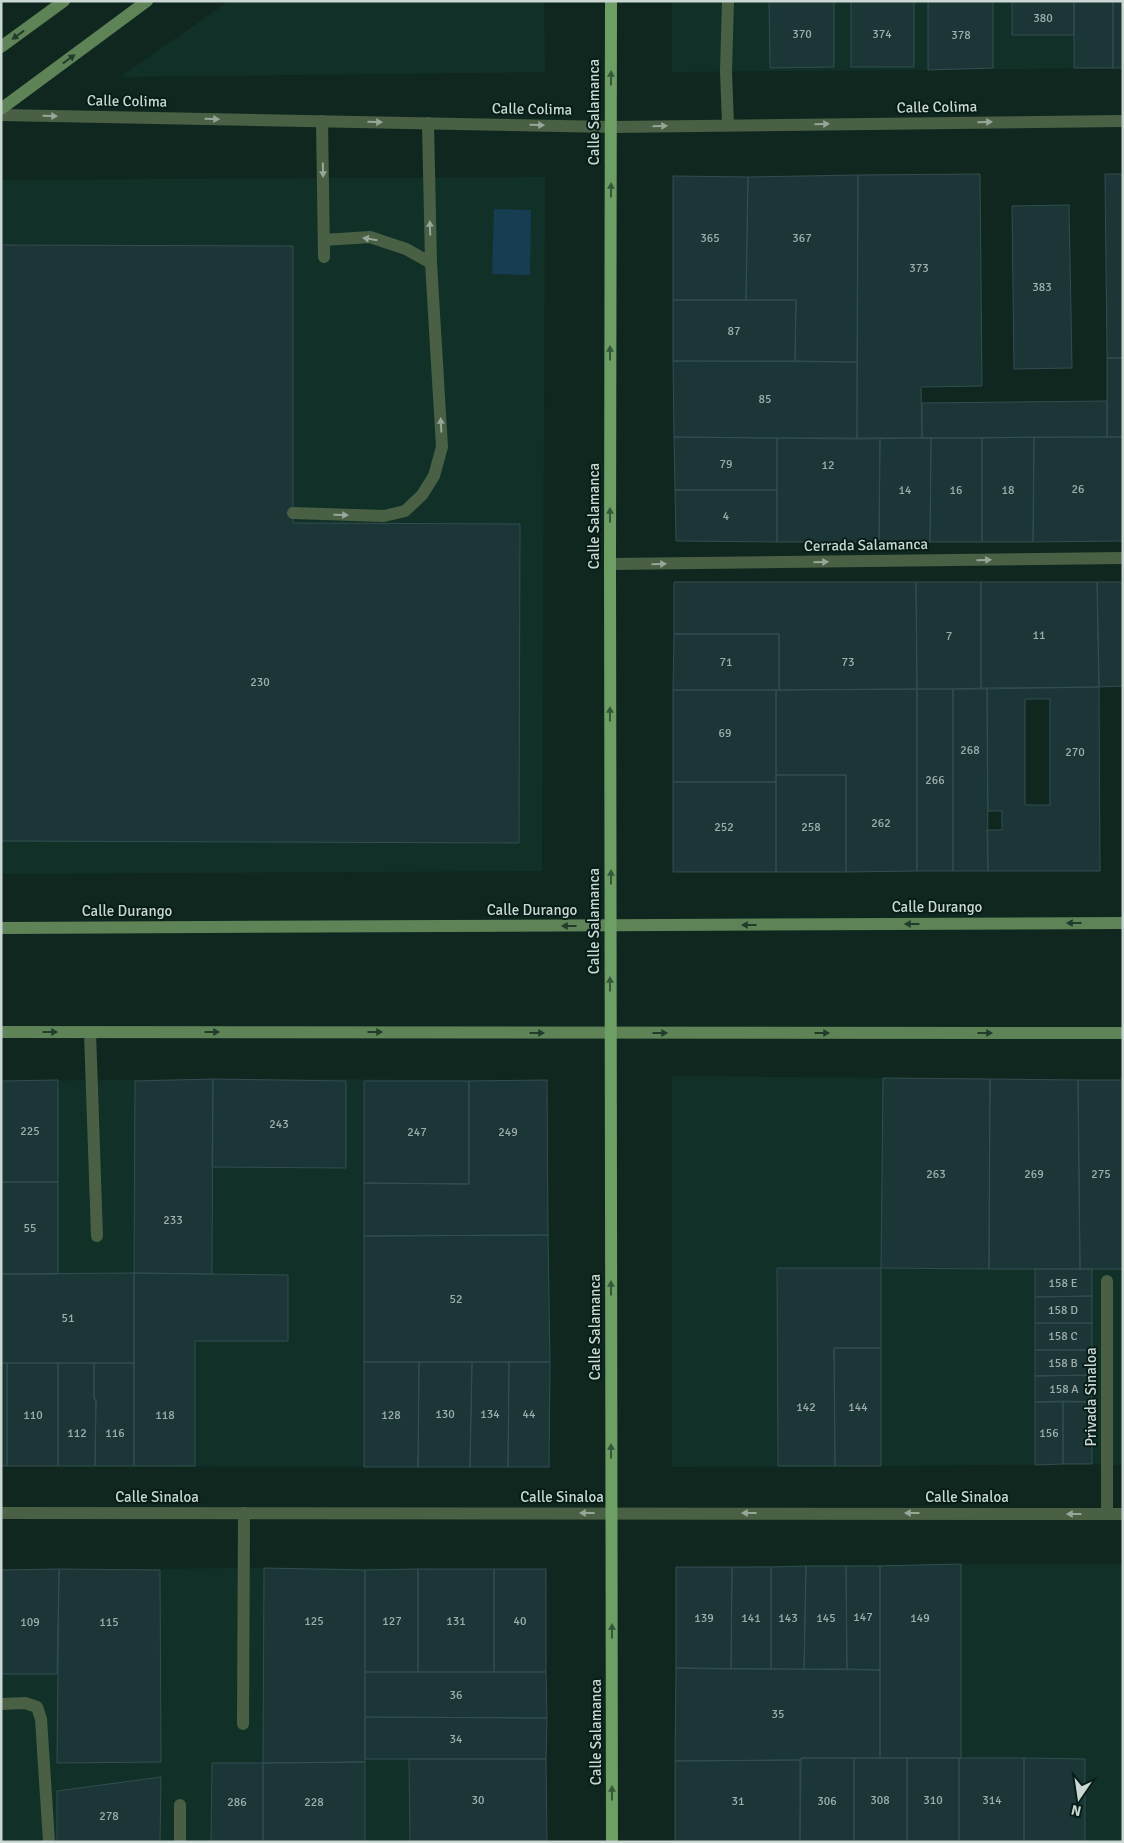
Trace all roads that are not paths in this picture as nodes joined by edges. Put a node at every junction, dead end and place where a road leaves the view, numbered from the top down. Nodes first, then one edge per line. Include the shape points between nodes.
1 (64, 1) edge
2 (147, 1) edge
3 (610, 1) edge
4 (728, 1) edge
5 (1, 47) edge
6 (1, 109) edge
7 (1, 114) edge
8 (322, 121) junction
9 (1123, 121) edge
10 (428, 123) junction
11 (728, 125) junction
12 (611, 127) junction
13 (324, 240) junction
14 (324, 257) dead end
15 (431, 263) junction
16 (293, 513) dead end
17 (1123, 558) edge
18 (610, 564) junction
19 (1123, 923) edge
20 (611, 926) junction
21 (1, 928) edge
22 (1, 1032) edge
23 (90, 1032) junction
24 (611, 1033) junction
25 (1123, 1033) edge
26 (97, 1236) dead end
27 (1107, 1281) dead end
28 (1, 1513) edge
29 (612, 1513) junction
30 (244, 1514) junction
31 (1107, 1514) junction
32 (1123, 1514) edge
33 (1, 1704) edge
34 (243, 1724) dead end
35 (180, 1805) dead end
36 (49, 1842) edge
37 (180, 1842) edge
38 (612, 1842) edge

1 -> 5 main road
6 -> 2 main road
12 -> 3 main road, Calle Salamanca
4 - 11 street
7 -> 8 street, Calle Colima
8 -> 10 street, Calle Colima
8 -> 13 street
11 -> 9 street, Calle Colima
10 -> 12 street, Calle Colima
15 -> 10 street
12 -> 11 street, Calle Colima
18 -> 12 main road, Calle Salamanca
13 - 14 street
15 -> 13 street via 406,249 370,237
16 -> 15 street via 384,516 405,511 422,495 434,476 442,447
18 -> 17 street, Cerrada Salamanca
20 -> 18 main road, Calle Salamanca
19 -> 20 main road, Calle Durango
20 -> 21 main road, Calle Durango
24 -> 20 main road, Calle Salamanca
22 -> 23 main road
23 -> 24 main road
23 - 26 street
24 -> 25 main road
29 -> 24 main road, Calle Salamanca
27 - 31 street, Privada Sinaloa
28 - 30 street, Calle Sinaloa
29 -> 30 street, Calle Sinaloa
31 -> 29 street, Calle Sinaloa
38 -> 29 main road, Calle Salamanca
30 - 34 street
31 - 32 street, Calle Sinaloa
33 - 36 street via 37,1706 41,1719
35 - 37 street

